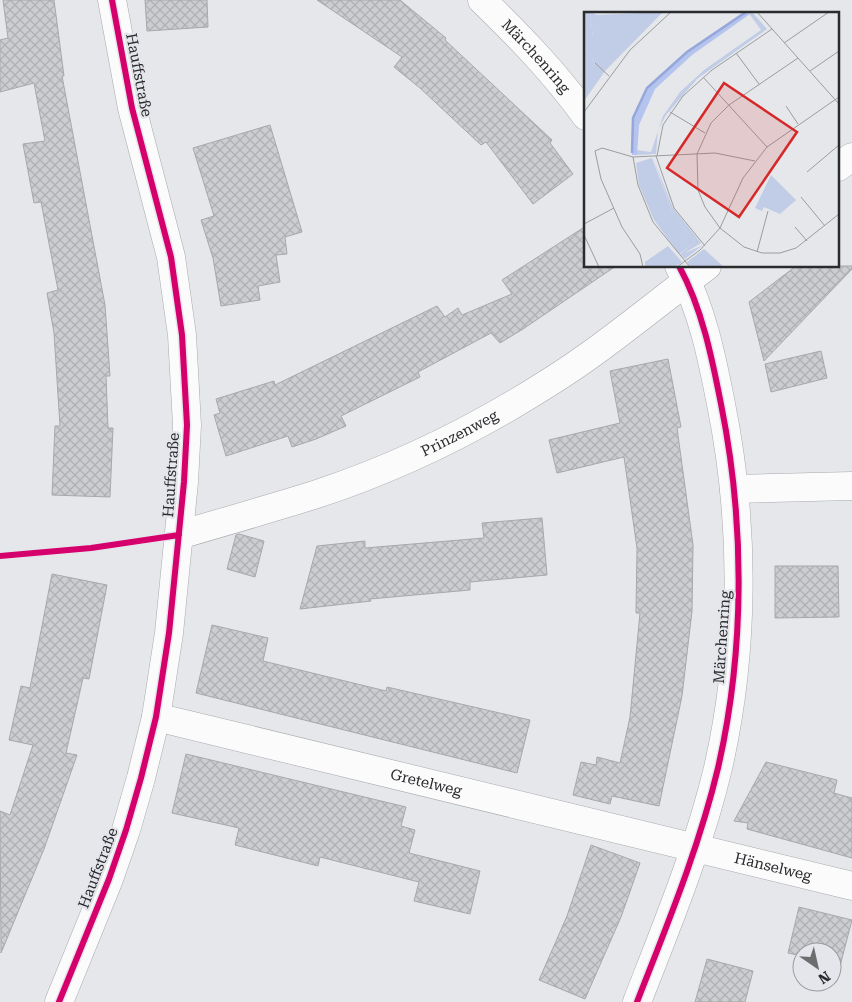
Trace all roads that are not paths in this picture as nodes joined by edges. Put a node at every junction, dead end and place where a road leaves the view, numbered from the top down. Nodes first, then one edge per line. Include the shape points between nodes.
1 (112, 0) edge
2 (482, 0) edge
3 (584, 113) edge
4 (852, 157) edge
5 (840, 166) edge
6 (691, 271) edge
7 (852, 486) edge
8 (734, 489) junction
9 (179, 535) junction
10 (156, 717) junction
11 (695, 847) junction
12 (852, 886) edge
13 (59, 1002) edge
14 (637, 1002) edge

1 - 9 street, Hauffstraße via 132,108 171,257 182,335 187,425
2 - 3 street, Märchenring via 525,42
4 - 5 street
6 - 8 street, Märchenring via 729,444
6 - 9 street, Prinzenweg via 613,338 545,385 472,426 399,462 315,495
7 - 8 street
8 - 11 street, Märchenring via 739,552 733,672 718,768
9 - 10 street, Hauffstraße
10 - 11 street, Gretelweg
10 - 13 street, Hauffstraße via 126,830
11 - 12 street, Hänselweg
11 - 14 street, Märchenring

